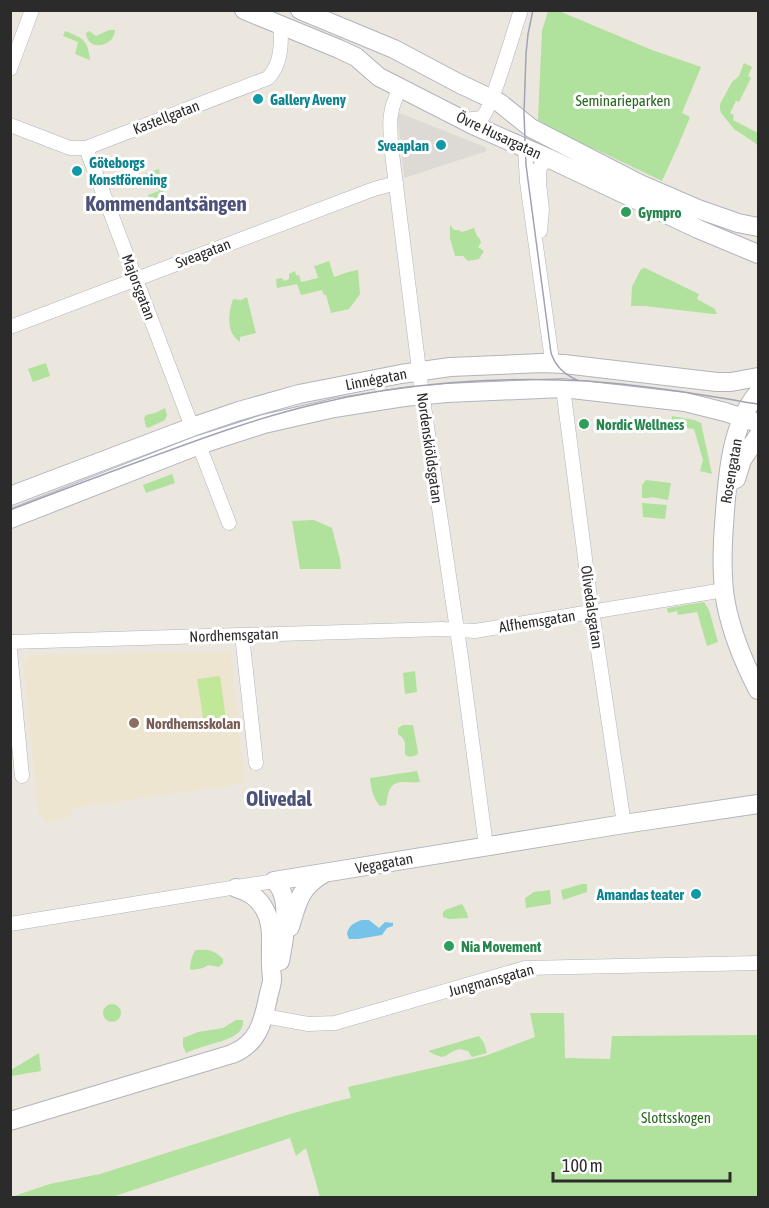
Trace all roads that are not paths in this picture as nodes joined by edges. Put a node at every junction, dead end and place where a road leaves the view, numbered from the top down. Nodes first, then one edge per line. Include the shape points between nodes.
1 (32, 10) edge
2 (244, 10) edge
3 (300, 10) edge
4 (521, 10) edge
5 (280, 24) junction
6 (10, 69) edge
7 (430, 69) junction
8 (400, 89) junction
9 (492, 99) junction
10 (464, 119) junction
11 (10, 125) edge
12 (86, 148) junction
13 (525, 148) junction
14 (548, 158) junction
15 (396, 183) junction
16 (759, 227) edge
17 (759, 254) edge
18 (136, 279) junction
19 (10, 327) edge
20 (545, 363) junction
21 (564, 364) junction
22 (419, 371) junction
23 (759, 377) edge
24 (563, 388) junction
25 (759, 393) edge
26 (422, 395) junction
27 (751, 421) edge
28 (192, 427) junction
29 (759, 436) edge
30 (200, 446) junction
31 (10, 496) edge
32 (10, 519) edge
33 (229, 523) dead end
34 (724, 525) junction
35 (724, 590) junction
36 (592, 611) junction
37 (458, 631) junction
38 (242, 635) junction
39 (10, 642) edge
40 (10, 651) edge
41 (759, 690) edge
42 (256, 763) dead end
43 (22, 776) dead end
44 (759, 804) edge
45 (624, 824) junction
46 (486, 846) junction
47 (323, 873) junction
48 (278, 882) junction
49 (236, 888) junction
50 (10, 924) edge
51 (279, 932) junction
52 (759, 963) edge
53 (264, 1016) junction
54 (10, 1121) edge

1 - 6 street
2 - 5 street, Övre Husargatan
3 - 7 street, Övre Husargatan via 394,49
4 - 9 street
5 - 8 street, Övre Husargatan via 356,57
5 - 12 street, Kastellgatan via 278,62 268,78
7 - 8 street, Nordenskiöldsgatan via 414,71
7 - 9 street, Övre Husargatan
8 - 10 street, Övre Husargatan
8 - 15 street, Nordenskiöldsgatan via 390,117
9 - 10 street via 482,117
9 - 16 street, Övre Husargatan via 531,128 621,175 698,209
10 - 13 street, Övre Husargatan
11 - 12 street via 70,148
12 - 18 street, Majorsgatan
13 - 14 street, Övre Husargatan
13 - 20 street via 551,353
14 - 17 street, Övre Husargatan
14 - 21 street via 539,168 539,228 555,343
15 - 18 street, Sveagatan
15 - 22 street, Nordenskiöldsgatan
18 - 19 street, Sveagatan
18 - 28 street, Majorsgatan
20 - 21 street, Linnégatan
20 - 22 street, Linnégatan
21 - 23 street, Linnégatan via 717,382
22 - 26 street, Nordenskiöldsgatan
22 - 28 street, Linnégatan via 299,394
24 - 26 street, Linnégatan
24 - 27 street, Linnégatan via 686,402
24 - 36 street, Olivedalsgatan
25 - 27 street, Rosengatan via 752,403
26 - 30 street, Linnégatan via 312,412
26 - 37 street, Nordenskiöldsgatan
27 - 34 street, Rosengatan via 738,433 730,462
28 - 31 street, Linnégatan
29 - 34 street, Rosengatan via 742,460
30 - 32 street, Linnégatan
30 - 33 street
34 - 35 street, Rosengatan
35 - 36 street, Alfhemsgatan
35 - 41 street, Rosengatan via 736,641
36 - 37 street, Alfhemsgatan
36 - 45 street, Olivedalsgatan
37 - 38 street, Nordhemsgatan
37 - 46 street, Nordenskiöldsgatan
38 - 39 street, Nordhemsgatan
38 - 42 street
40 - 43 street
44 - 45 street, Vegagatan
45 - 46 street, Vegagatan
46 - 47 street, Vegagatan
47 - 48 street, Vegagatan
47 - 51 street via 303,891
48 - 49 street, Vegagatan
48 - 51 street via 284,899
49 - 50 street, Vegagatan
49 - 51 street via 256,898
51 - 53 street via 278,969
52 - 53 street, Jungmansgatan via 525,968 335,1023 308,1024
53 - 54 street via 255,1037 239,1051

